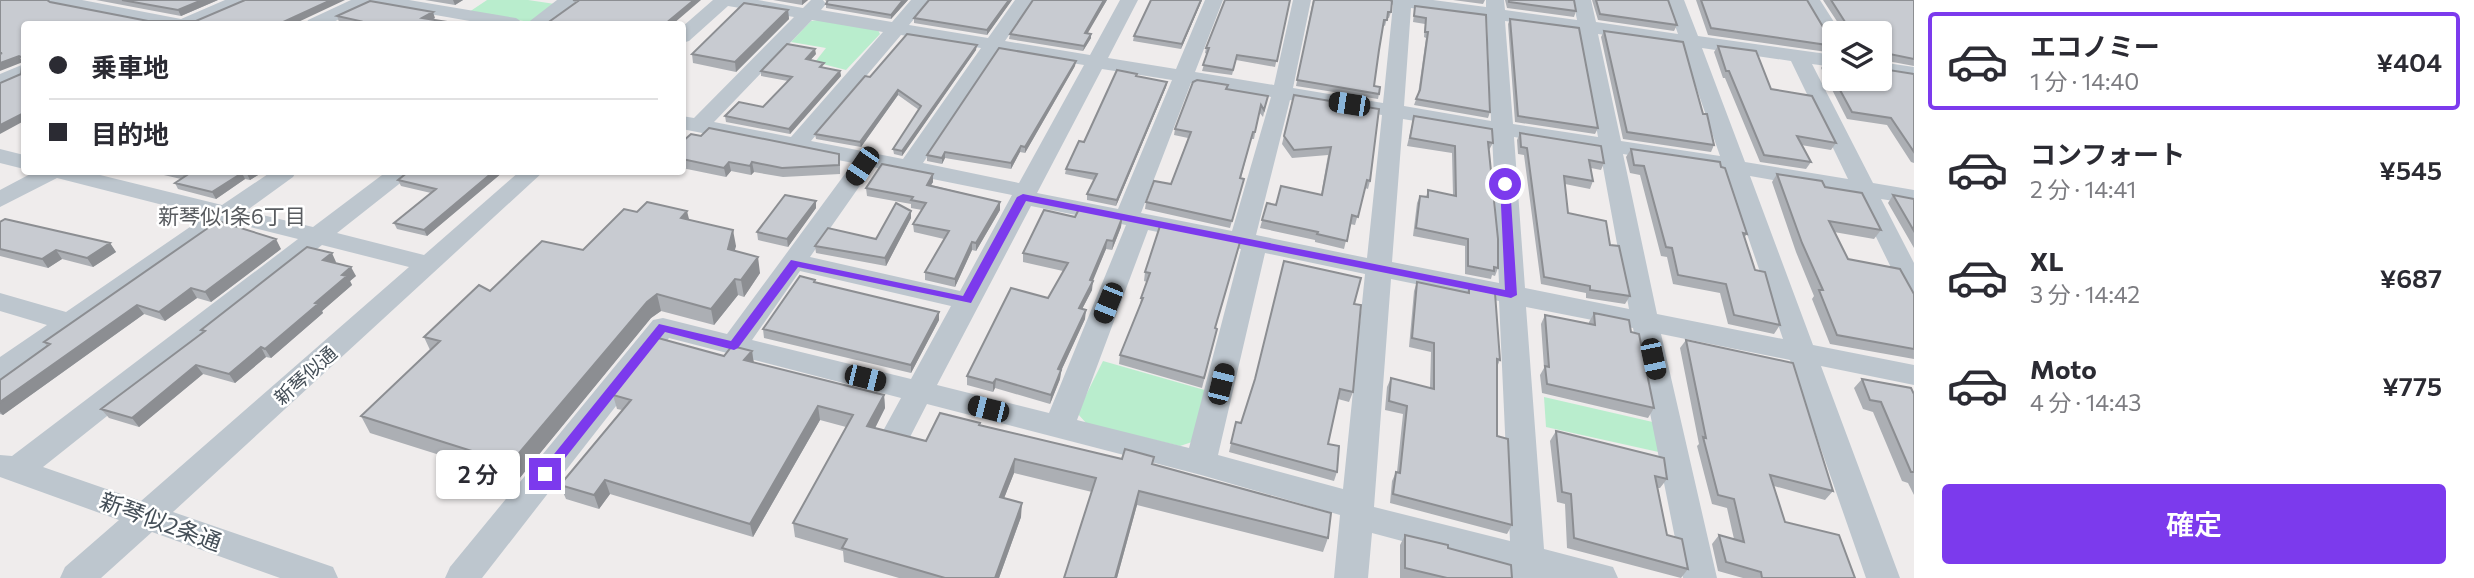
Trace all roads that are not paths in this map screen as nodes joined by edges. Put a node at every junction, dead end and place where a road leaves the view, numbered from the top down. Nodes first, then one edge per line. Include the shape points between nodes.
1 (54, 0) edge
2 (118, 0) edge
3 (240, 0) edge
4 (365, 0) edge
5 (378, 0) edge
6 (476, 0) edge
7 (569, 0) edge
8 (724, 0) edge
9 (921, 0) edge
10 (1024, 0) edge
11 (1129, 0) edge
12 (1214, 0) edge
13 (1302, 0) edge
14 (1400, 0) edge
15 (1582, 0) edge
16 (1675, 0) edge
17 (1811, 0) edge
18 (814, 7) edge
19 (1495, 7) edge
20 (97, 9) junction
21 (455, 14) junction
22 (131, 15) junction
23 (119, 21) edge
24 (162, 21) edge
25 (192, 21) edge
26 (322, 21) edge
27 (498, 21) edge
28 (539, 21) edge
29 (1824, 21) edge
30 (1588, 27) junction
31 (895, 28) junction
32 (686, 33) edge
33 (1690, 41) junction
34 (991, 45) junction
35 (1798, 56) junction
36 (1822, 59) edge
37 (1095, 62) junction
38 (0, 63) edge
39 (21, 68) edge
40 (21, 71) edge
41 (1908, 72) edge
42 (1185, 77) junction
43 (0, 82) edge
44 (1914, 89) edge
45 (1282, 93) junction
46 (1394, 112) junction
47 (691, 124) edge
48 (1502, 129) junction
49 (796, 145) junction
50 (1611, 145) junction
51 (0, 156) edge
52 (866, 159) junction
53 (21, 161) edge
54 (1735, 166) junction
55 (909, 167) junction
56 (45, 175) edge
57 (74, 175) edge
58 (281, 175) edge
59 (396, 175) edge
60 (529, 175) edge
61 (1865, 189) junction
62 (1024, 194) junction
63 (1914, 197) edge
64 (0, 200) edge
65 (228, 212) junction
66 (1134, 219) junction
67 (320, 234) junction
68 (1249, 242) junction
69 (795, 262) junction
70 (429, 264) junction
71 (1379, 268) junction
72 (1914, 288) edge
73 (1511, 295) junction
74 (967, 300) junction
75 (0, 302) edge
76 (1645, 321) junction
77 (69, 322) junction
78 (734, 345) junction
79 (1802, 352) junction
80 (0, 371) edge
81 (1914, 375) edge
82 (918, 391) junction
83 (1059, 428) junction
84 (898, 431) edge
85 (1201, 463) junction
86 (8, 467) edge
87 (1357, 511) junction
88 (146, 516) junction
89 (1529, 569) edge
90 (77, 578) edge
91 (321, 578) edge
92 (461, 578) edge
93 (1351, 578) edge
94 (1601, 578) edge
95 (1700, 578) edge
96 (1883, 578) edge

1 - 20 street
2 - 20 street
3 - 25 street
4 - 26 street
5 - 21 street
6 - 21 street
7 - 28 street
8 - 18 street
8 - 32 street
9 - 31 street
10 - 34 street
11 - 37 street
12 - 42 street
13 - 45 street
14 - 19 street
14 - 46 street
15 - 30 street
16 - 33 street
17 - 29 street
18 - 31 street
18 - 47 street
19 - 30 street
19 - 48 street
20 - 22 street
21 - 27 street
22 - 23 street
22 - 24 street
30 - 33 street
30 - 50 street
31 - 34 street
31 - 49 street
33 - 35 street
33 - 54 street
34 - 37 street
34 - 55 street
35 - 36 street
35 - 61 street
37 - 42 street
37 - 62 street
38 - 39 street
40 - 43 street
41 - 44 street
42 - 45 street
42 - 66 street
45 - 46 street
45 - 68 street
46 - 48 street
46 - 71 street
47 - 49 street
48 - 50 street
48 - 73 street
49 - 52 street
50 - 54 street
50 - 76 street
51 - 53 street
52 - 55 street
52 - 69 street
54 - 61 street
54 - 79 street
55 - 62 street
56 - 64 street
57 - 65 street
58 - 65 street
59 - 67 street
60 - 70 street, 新琴似通
61 - 63 street
61 - 72 street
62 - 66 street
62 - 74 street
65 - 67 street
65 - 77 street
66 - 68 street
66 - 83 street
67 - 70 street
67 - 86 street
68 - 71 street
68 - 85 street
69 - 74 street
69 - 78 street
70 - 88 street, 新琴似通
71 - 73 street
71 - 87 street
73 - 76 street
73 - 89 street
74 - 82 street
75 - 77 street
76 - 79 street
76 - 95 street
77 - 80 street
78 - 82 street
78 - 92 street via 663,327
79 - 81 street
79 - 96 street
82 - 83 street
82 - 84 street
83 - 85 street
85 - 87 street
86 - 88 street, 新琴似2条通
87 - 89 street
87 - 93 street
88 - 90 street, 新琴似通
88 - 91 street, 新琴似2条通
89 - 94 street

